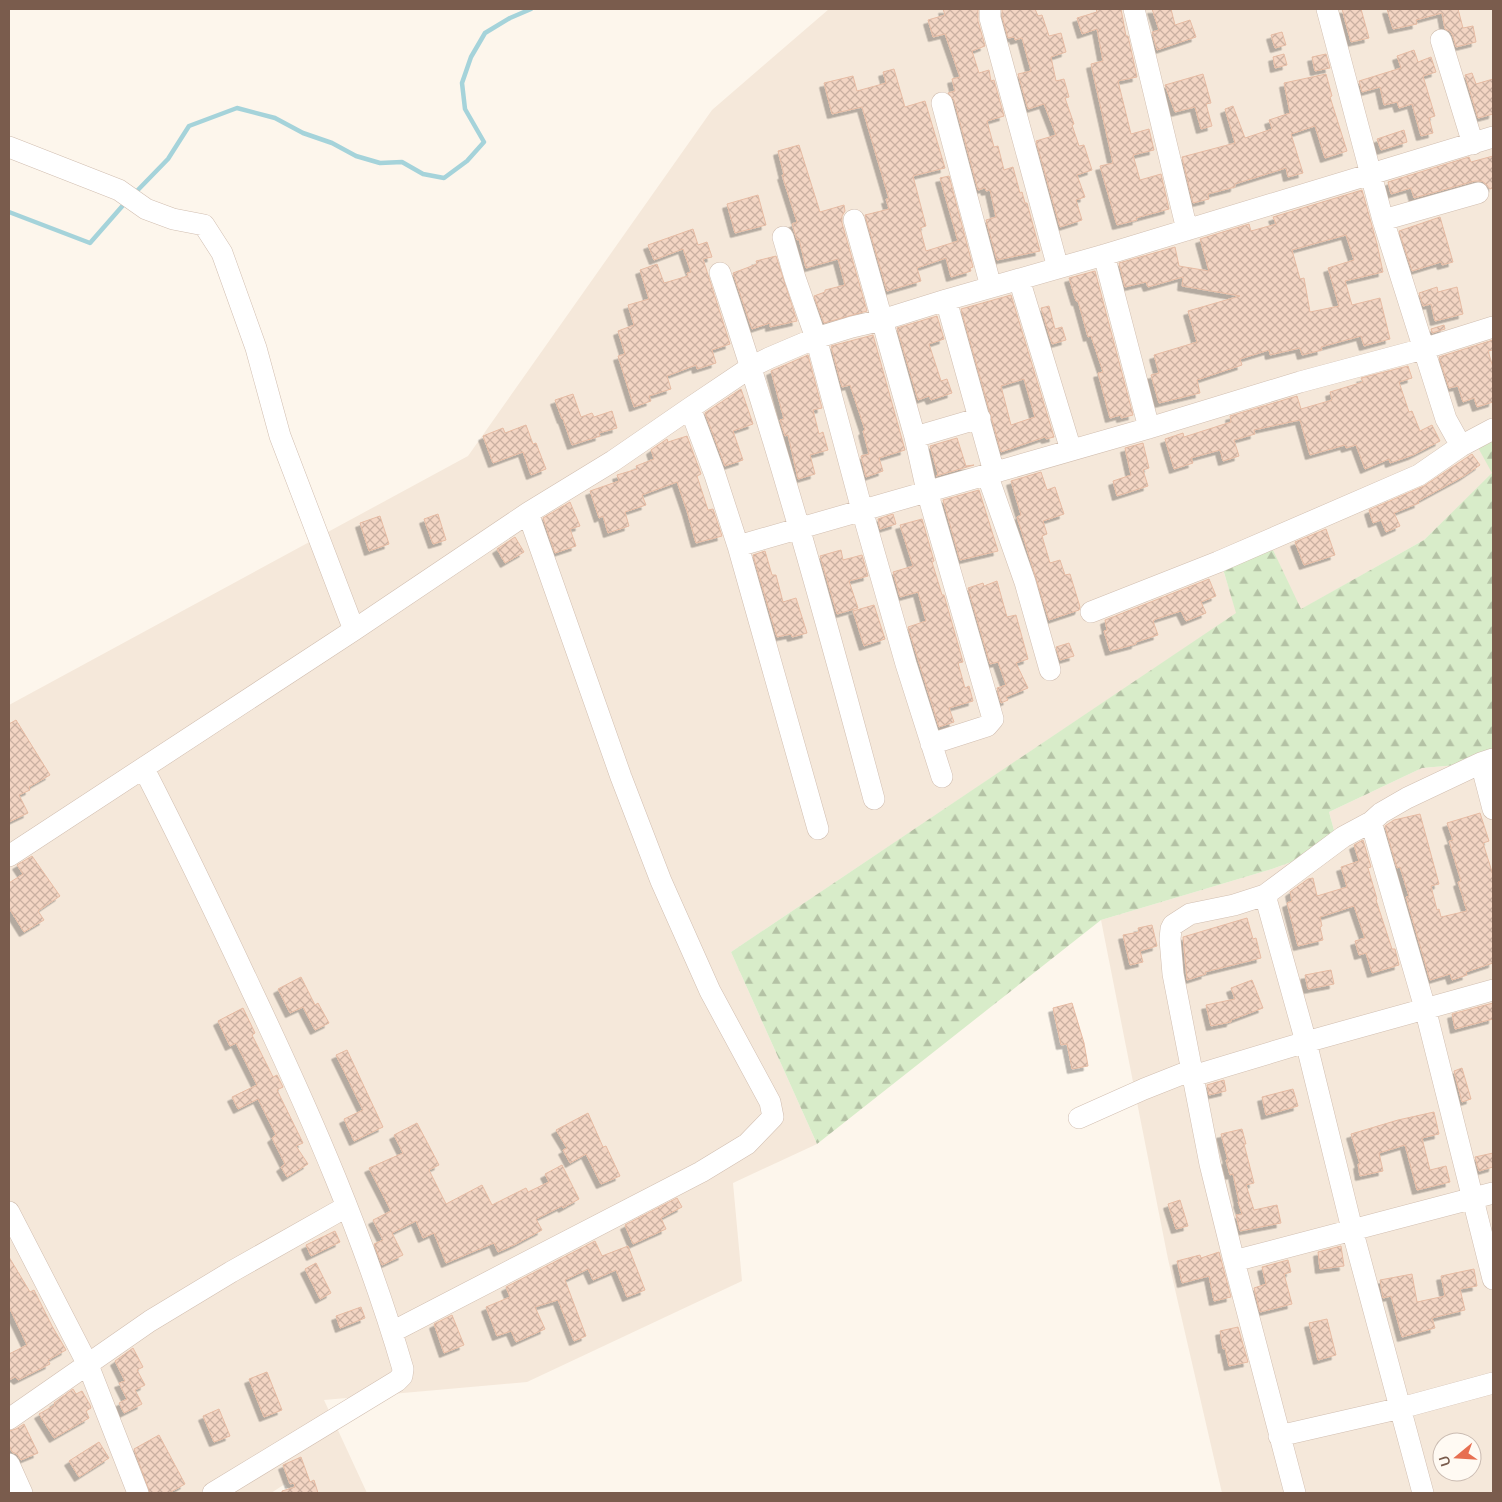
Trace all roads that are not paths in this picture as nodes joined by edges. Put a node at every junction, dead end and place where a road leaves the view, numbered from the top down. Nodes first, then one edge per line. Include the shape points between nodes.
1 (990, 9) edge
2 (1134, 9) edge
3 (1327, 9) edge
4 (1441, 40) dead end
5 (942, 103) dead end
6 (1493, 138) edge
7 (1473, 144) junction
8 (9, 147) edge
9 (1372, 175) junction
10 (1478, 193) dead end
11 (854, 220) dead end
12 (1383, 220) junction
13 (1187, 230) junction
14 (784, 237) dead end
15 (1104, 255) junction
16 (1058, 268) junction
17 (720, 273) dead end
18 (1020, 279) junction
19 (991, 287) junction
20 (946, 300) junction
21 (882, 320) junction
22 (1493, 327) edge
23 (816, 338) junction
24 (1423, 349) junction
25 (751, 367) junction
26 (690, 408) junction
27 (980, 418) junction
28 (1149, 428) junction
29 (1493, 429) edge
30 (915, 437) junction
31 (1461, 446) junction
32 (1071, 450) junction
33 (991, 473) junction
34 (927, 491) junction
35 (862, 510) junction
36 (528, 512) junction
37 (798, 528) junction
38 (738, 546) junction
39 (1091, 612) dead end
40 (354, 630) junction
41 (1050, 670) dead end
42 (931, 744) junction
43 (1487, 761) edge
44 (144, 769) junction
45 (942, 777) dead end
46 (874, 799) dead end
47 (1493, 809) edge
48 (1371, 822) junction
49 (818, 829) dead end
50 (9, 856) edge
51 (1265, 896) junction
52 (1493, 990) edge
53 (1425, 1008) junction
54 (1306, 1042) junction
55 (1193, 1073) junction
56 (1079, 1118) dead end
57 (1493, 1192) edge
58 (1473, 1198) junction
59 (346, 1208) junction
60 (9, 1212) edge
61 (1352, 1229) junction
62 (1234, 1260) junction
63 (1493, 1279) edge
64 (392, 1332) junction
65 (88, 1365) junction
66 (1493, 1383) edge
67 (1401, 1408) junction
68 (9, 1419) edge
69 (1279, 1436) junction
70 (9, 1464) edge
71 (22, 1493) edge
72 (138, 1493) edge
73 (212, 1493) edge
74 (1295, 1493) edge
75 (1423, 1493) edge

1 - 16 street
2 - 13 street
3 - 9 street
4 - 7 street
5 - 19 street
6 - 7 street
7 - 9 street
8 - 40 street via 119,190 146,209 204,225 222,253 256,348 280,436
9 - 12 street
9 - 13 street
10 - 12 street
11 - 21 street
12 - 24 street
13 - 15 street
14 - 23 street
15 - 16 street
15 - 28 street
16 - 18 street
17 - 25 street
18 - 19 street
18 - 32 street
19 - 20 street
20 - 21 street
20 - 27 street
21 - 23 street
21 - 30 street
22 - 24 street
23 - 25 street
23 - 35 street
24 - 28 street
24 - 31 street via 1446,420
25 - 26 street
25 - 37 street
26 - 36 street via 613,461
26 - 38 street
27 - 30 street
27 - 33 street
28 - 32 street
29 - 31 street
30 - 34 street
31 - 39 street via 1419,475 1218,562
32 - 33 street
33 - 34 street
33 - 41 street
34 - 35 street
34 - 42 street via 993,720 987,726
35 - 37 street
35 - 42 street
36 - 40 street
36 - 64 street via 621,778 661,881 710,991 770,1102 773,1117 747,1144 701,1172
37 - 38 street
37 - 46 street via 814,575
38 - 49 street
40 - 44 street
42 - 45 street
43 - 47 street
43 - 48 street via 1407,798
44 - 50 street
44 - 59 street via 187,852 302,1096
48 - 51 street via 1343,837
48 - 53 street
51 - 54 street
51 - 55 street via 1190,914 1171,929 1174,974
52 - 53 street
53 - 54 street
53 - 58 street
54 - 55 street
54 - 61 street
55 - 56 street via 1144,1088
55 - 62 street via 1210,1164
57 - 58 street
58 - 61 street
58 - 63 street
59 - 64 street
59 - 65 street via 150,1321
60 - 65 street
61 - 62 street
61 - 67 street
62 - 69 street
64 - 73 street via 403,1368 397,1382
65 - 68 street
65 - 72 street
66 - 67 street
67 - 69 street
67 - 75 street
69 - 74 street
70 - 71 street

